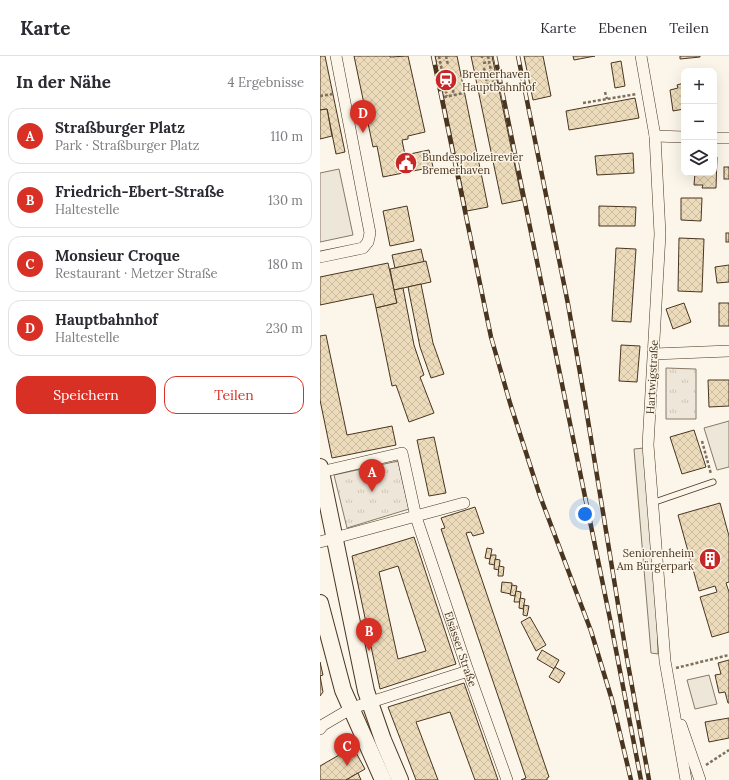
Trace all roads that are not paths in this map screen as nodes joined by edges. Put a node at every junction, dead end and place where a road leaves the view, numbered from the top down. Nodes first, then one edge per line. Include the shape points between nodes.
1 (336, 56) edge
2 (641, 56) edge
3 (655, 136) junction
4 (681, 137) edge
5 (717, 138) edge
6 (729, 138) edge
7 (320, 257) edge
8 (729, 351) edge
9 (654, 354) junction
10 (321, 469) edge
11 (713, 482) road end
12 (464, 503) dead end
13 (652, 503) junction
14 (416, 517) junction
15 (327, 541) edge
16 (320, 603) edge
17 (468, 671) junction
18 (671, 698) junction
19 (370, 703) junction
20 (352, 708) junction
21 (320, 729) edge
22 (699, 775) edge
23 (383, 780) edge
24 (400, 780) edge
25 (507, 780) edge
26 (686, 780) edge

1 - 7 street via 370,233 363,248
2 - 3 street, Hartwigstraße
3 - 4 street
3 - 9 street, Hartwigstraße via 660,234
5 - 6 street
8 - 9 street
9 - 13 street, Hartwigstraße via 648,445
10 - 14 street, Elsässer Straße via 402,453
10 - 15 main road
11 - 13 lane
12 - 14 street
13 - 18 street, Hartwigstraße via 666,670
14 - 15 street
14 - 17 street, Elsässer Straße
15 - 19 main road
16 - 20 main road via 343,690
17 - 19 street
17 - 25 street, Elsässer Straße
18 - 22 street, Hartwigstraße
18 - 26 street, Hartwigstraße
19 - 20 street
19 - 24 main road
20 - 21 street
20 - 23 main road

